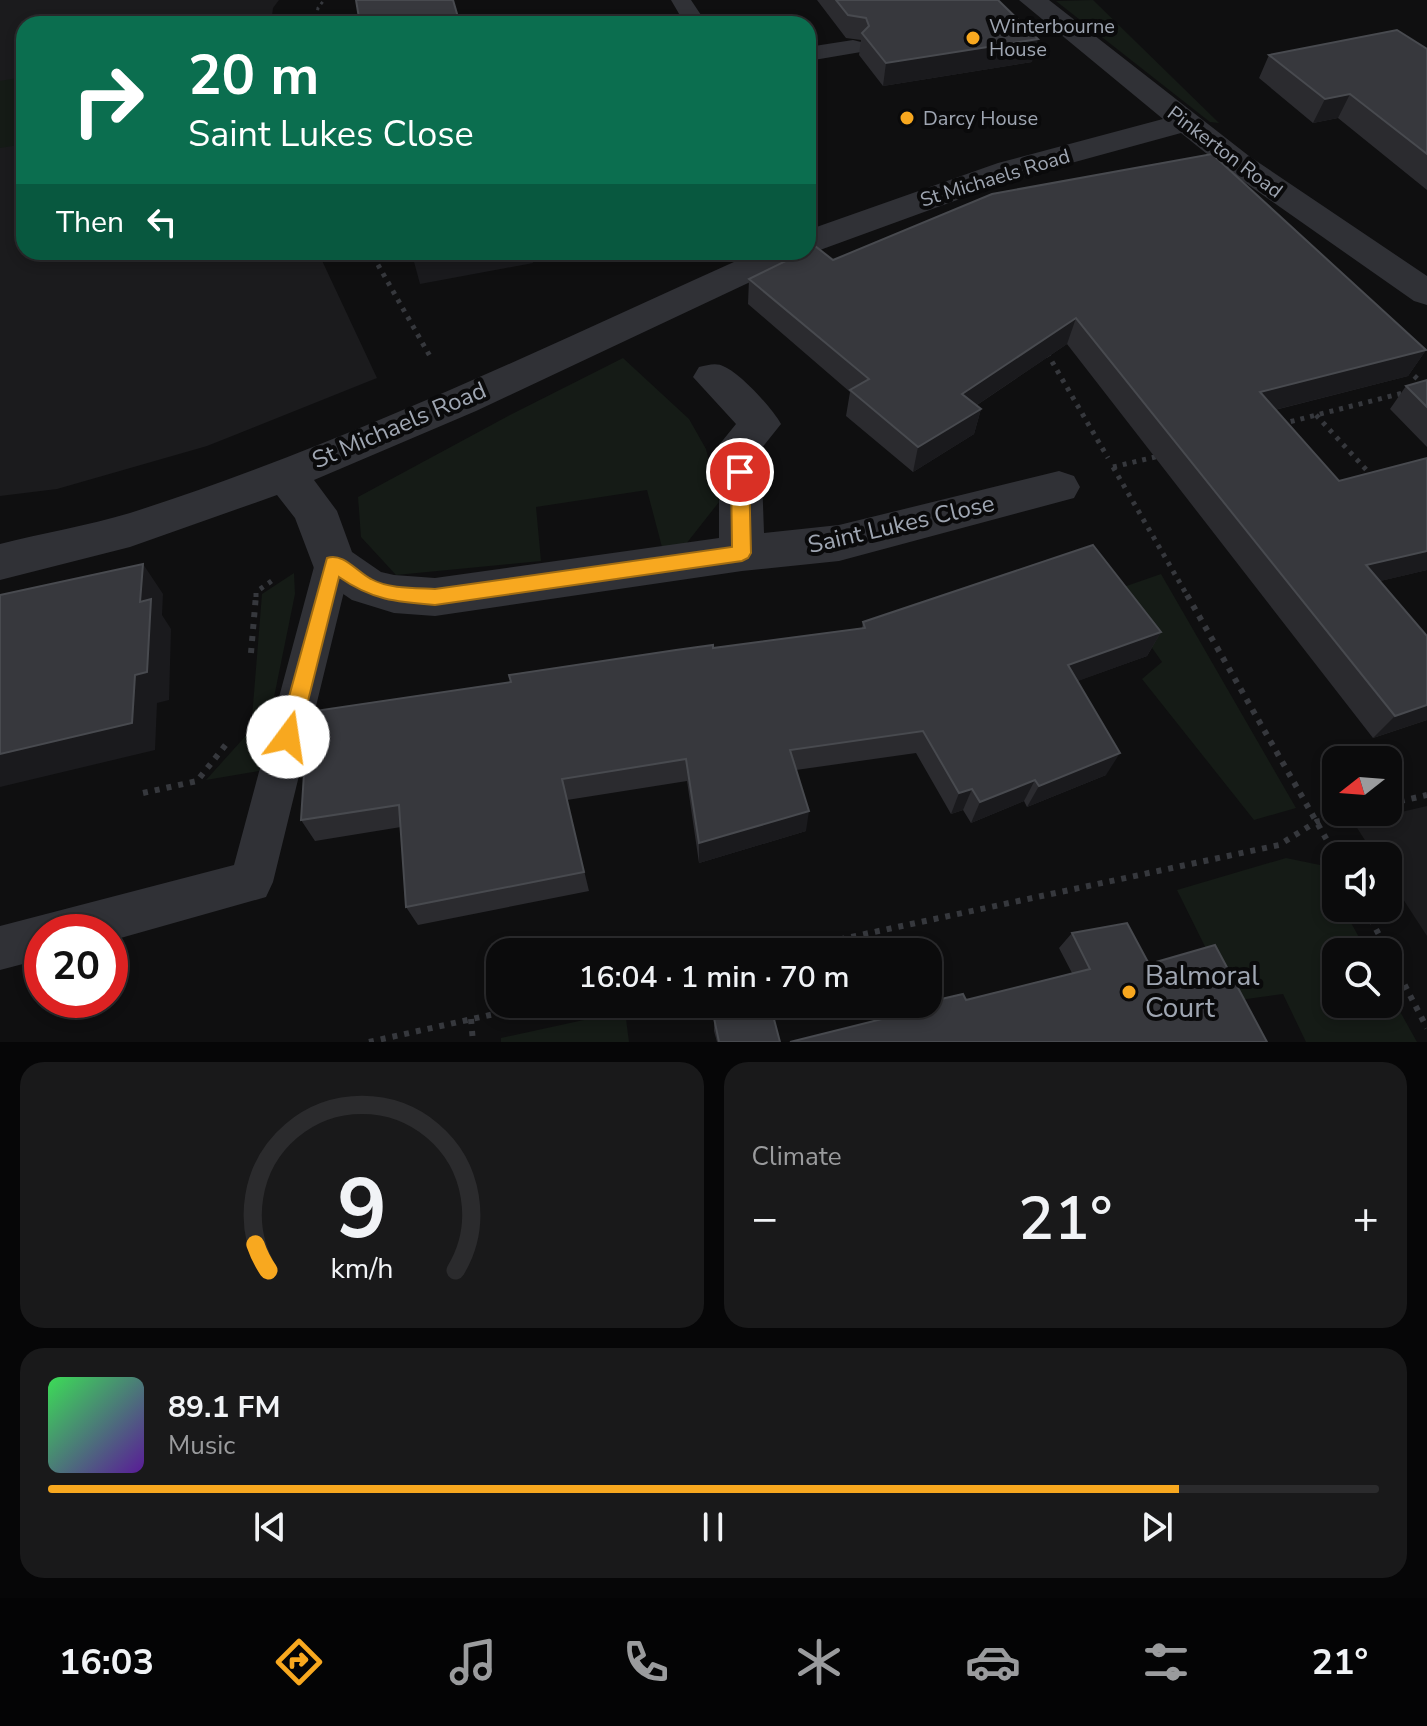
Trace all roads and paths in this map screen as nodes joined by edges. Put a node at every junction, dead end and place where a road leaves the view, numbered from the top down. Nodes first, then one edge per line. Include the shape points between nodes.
1 (1032, 0) edge
2 (853, 47) edge
3 (816, 53) edge
4 (1184, 123) junction
5 (816, 238) edge
6 (376, 260) edge
7 (766, 260) edge
8 (1427, 293) edge
9 (1044, 347) edge
10 (434, 362) dead end
11 (1404, 366) edge
12 (713, 377) dead end
13 (1427, 387) edge
14 (1316, 415) junction
15 (1273, 426) edge
16 (1171, 452) edge
17 (1113, 467) junction
18 (285, 475) junction
19 (1375, 480) edge
20 (1059, 487) dead end
21 (742, 553) junction
22 (330, 554) junction
23 (0, 562) edge
24 (250, 664) dead end
25 (233, 736) dead end
26 (143, 793) dead end
27 (1427, 795) edge
28 (1402, 801) edge
29 (1322, 820) edge
30 (1316, 822) junction
31 (1328, 842) edge
32 (128, 914) edge
33 (846, 938) edge
34 (24, 942) edge
35 (0, 948) edge
36 (1402, 979) edge
37 (486, 1016) edge
38 (471, 1019) junction
39 (1427, 1028) edge
40 (369, 1042) edge
41 (473, 1042) edge

1 - 4 street, Pinkerton Road
2 - 3 lane
4 - 5 street, St Michaels Road via 1009,170
4 - 8 street, Pinkerton Road
6 - 10 path
7 - 18 street, St Michaels Road
9 - 17 path
11 - 13 path
12 - 21 street via 761,424 740,445
13 - 14 path
14 - 15 path
14 - 19 path
16 - 17 path
17 - 30 path
18 - 22 street via 315,511
18 - 23 street, St Michaels Road via 128,530
20 - 21 street, Saint Lukes Close via 839,543
21 - 22 street, Saint Lukes Close via 435,597 368,587
22 - 24 path via 256,592
22 - 32 lane via 251,882
25 - 26 path via 197,781
27 - 28 path
29 - 30 path
30 - 31 path
30 - 33 path via 1279,845
34 - 35 lane
36 - 39 path
37 - 38 path
38 - 40 path
38 - 41 path

